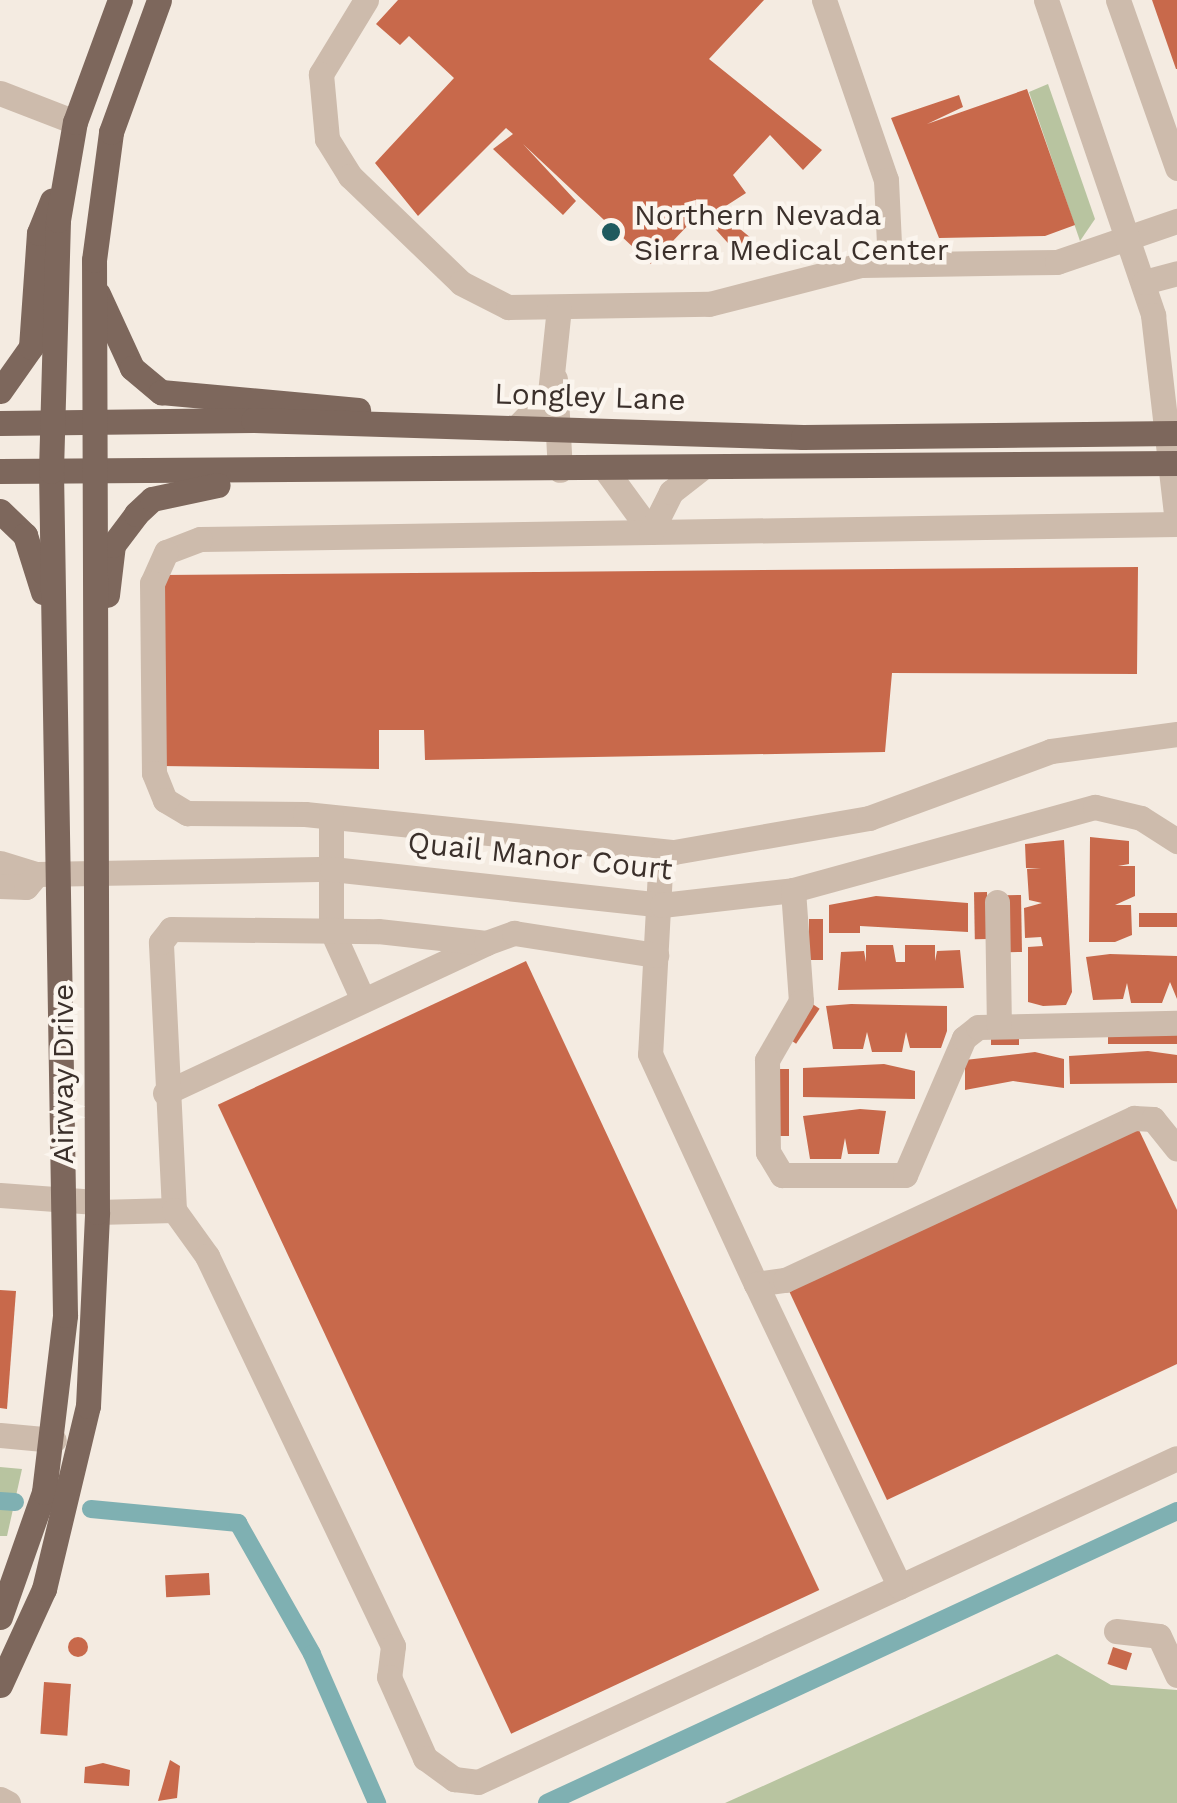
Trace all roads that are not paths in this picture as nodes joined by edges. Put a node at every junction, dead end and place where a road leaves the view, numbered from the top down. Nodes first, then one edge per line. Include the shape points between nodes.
1 (120, 0) edge
2 (159, 0) edge
3 (366, 0) edge
4 (824, 0) edge
5 (1046, 0) edge
6 (1118, 0) edge
7 (0, 93) edge
8 (75, 122) junction
9 (66, 163) junction
10 (1177, 168) edge
11 (1177, 221) edge
12 (1130, 236) junction
13 (94, 260) junction
14 (890, 264) junction
15 (1177, 273) edge
16 (1144, 282) junction
17 (559, 308) junction
18 (553, 374) junction
19 (0, 390) edge
20 (402, 422) junction
21 (0, 423) edge
22 (518, 426) junction
23 (561, 428) junction
24 (1172, 433) edge
25 (51, 447) junction
26 (88, 447) junction
27 (1174, 463) edge
28 (702, 468) junction
29 (606, 469) junction
30 (560, 470) junction
31 (0, 471) edge
32 (297, 472) junction
33 (0, 511) edge
34 (1177, 524) edge
35 (651, 532) junction
36 (54, 665) junction
37 (1177, 734) edge
38 (93, 788) junction
39 (331, 818) junction
40 (1171, 831) edge
41 (661, 853) junction
42 (0, 864) edge
43 (332, 869) junction
44 (47, 874) junction
45 (94, 874) junction
46 (0, 886) edge
47 (793, 890) junction
48 (997, 902) dead end
49 (662, 905) junction
50 (331, 930) junction
51 (486, 943) junction
52 (656, 955) junction
53 (363, 1000) junction
54 (1177, 1023) edge
55 (999, 1026) junction
56 (165, 1093) junction
57 (1177, 1149) edge
58 (0, 1194) edge
59 (62, 1200) junction
60 (96, 1207) junction
61 (174, 1210) junction
62 (756, 1284) junction
63 (0, 1436) edge
64 (54, 1440) junction
65 (1177, 1458) edge
66 (900, 1587) junction
67 (12, 1593) junction
68 (0, 1618) edge
69 (1116, 1631) dead end
70 (0, 1649) edge
71 (1177, 1675) edge
72 (0, 1684) edge
73 (0, 1799) edge
74 (8, 1803) edge

1 - 8 main road
2 - 13 main road, Airway Drive via 111,132
3 - 17 street via 321,74 320,112 334,154 469,289 508,307
4 - 14 street via 883,168
5 - 12 street
6 - 10 street
7 - 8 street
8 - 9 main road
9 - 19 main road via 39,232 31,347
9 - 25 main road, Airway Drive
11 - 12 street
12 - 14 street via 1057,262
12 - 16 street
13 - 20 main road via 113,336 161,392 295,400
13 - 26 main road, Airway Drive
14 - 17 street via 709,304
15 - 16 street
16 - 24 street
17 - 18 street
18 - 22 street via 545,404
18 - 23 street
20 - 22 main road, Longley Lane
20 - 26 main road, Longley Lane
21 - 25 main road, Longley Lane
22 - 23 main road, Longley Lane
23 - 24 main road, Longley Lane via 821,438
23 - 30 street
24 - 27 street
25 - 26 main road, Longley Lane
25 - 26 main road, Longley Lane
25 - 31 main road, Longley Lane
25 - 36 main road, Airway Drive
26 - 32 main road, Longley Lane
26 - 38 main road, Airway Drive
27 - 28 main road, Longley Lane
27 - 34 street
28 - 29 main road, Longley Lane
28 - 35 street via 671,492
29 - 30 main road, Longley Lane
29 - 35 street
30 - 32 main road, Longley Lane
32 - 38 main road via 174,492 123,527 108,566 108,732
33 - 36 main road via 33,552
34 - 35 street
35 - 39 street via 200,539 166,552 152,583 160,792 195,814
36 - 44 main road, Airway Drive
37 - 41 street via 1051,751 832,828
38 - 45 main road, Airway Drive
39 - 41 street
39 - 43 street
40 - 47 street, Quail Manor Court via 1095,806
41 - 49 street
42 - 44 street
43 - 45 street, Quail Manor Court
43 - 49 street, Quail Manor Court
43 - 50 street
44 - 45 street, Quail Manor Court
44 - 46 street via 26,887
44 - 59 main road, Airway Drive
45 - 60 main road, Airway Drive
47 - 49 street, Quail Manor Court
47 - 55 street via 801,1002 767,1060 768,1152 782,1175 905,1175 964,1038
48 - 55 street
49 - 52 street
50 - 51 street
50 - 53 street
50 - 56 street via 171,928 161,942
51 - 52 street via 514,932
51 - 53 street
52 - 62 street via 650,1054
53 - 56 street
54 - 55 street
56 - 61 street
57 - 62 street via 1154,1119 1134,1118 785,1280
58 - 59 street
59 - 60 street
59 - 64 main road, Airway Drive via 66,1314
60 - 61 street
60 - 72 main road, Airway Drive via 79,1458 44,1589
61 - 66 street via 207,1256 393,1646 388,1677 424,1758 454,1779 478,1782
62 - 66 street
63 - 64 street
64 - 67 main road, Airway Drive
65 - 66 street
67 - 68 main road, Airway Drive
67 - 70 main road
69 - 71 street via 1159,1636
73 - 74 street

